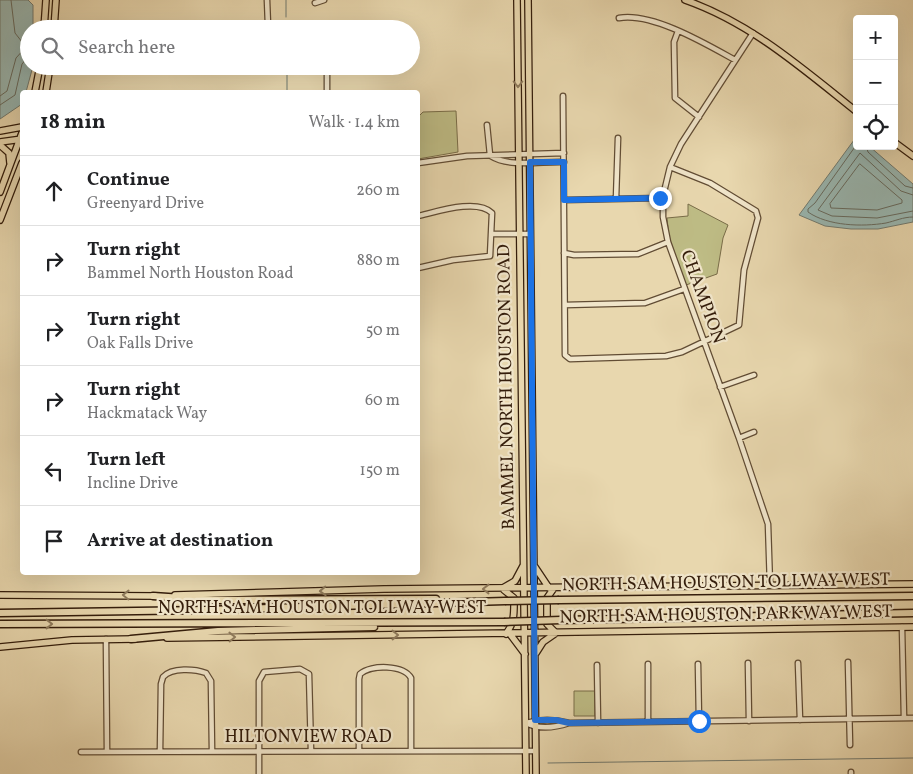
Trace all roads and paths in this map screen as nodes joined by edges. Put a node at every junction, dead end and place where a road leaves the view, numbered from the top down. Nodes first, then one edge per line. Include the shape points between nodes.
1 (46, 0) edge
2 (56, 0) edge
3 (268, 0) edge
4 (324, 0) edge
5 (517, 0) edge
6 (528, 0) edge
7 (685, 0) edge
8 (691, 0) edge
9 (315, 4) dead end
10 (698, 5) junction
11 (619, 18) dead end
12 (45, 20) edge
13 (55, 20) edge
14 (268, 20) edge
15 (678, 31) junction
16 (752, 33) junction
17 (518, 60) junction
18 (528, 60) junction
19 (736, 60) junction
20 (38, 75) edge
21 (49, 75) edge
22 (327, 75) edge
23 (35, 90) edge
24 (46, 90) edge
25 (328, 90) edge
26 (563, 96) dead end
27 (853, 109) edge
28 (699, 117) junction
29 (487, 126) dead end
30 (20, 128) edge
31 (0, 131) edge
32 (20, 138) edge
33 (618, 138) dead end
34 (20, 142) edge
35 (0, 144) edge
36 (898, 145) edge
37 (564, 153) junction
38 (519, 154) junction
39 (530, 154) junction
40 (490, 155) junction
41 (913, 156) edge
42 (519, 162) junction
43 (530, 162) junction
44 (564, 162) junction
45 (420, 163) edge
46 (670, 167) junction
47 (9, 168) junction
48 (20, 169) edge
49 (0, 192) edge
50 (663, 196) junction
51 (616, 199) junction
52 (564, 200) junction
53 (420, 216) edge
54 (0, 220) edge
55 (492, 234) junction
56 (520, 234) junction
57 (529, 234) junction
58 (668, 242) junction
59 (564, 253) junction
60 (420, 268) edge
61 (684, 289) junction
62 (565, 305) junction
63 (703, 340) junction
64 (521, 357) junction
65 (531, 358) junction
66 (754, 375) dead end
67 (720, 387) junction
68 (754, 432) dead end
69 (739, 438) junction
70 (522, 441) junction
71 (533, 441) junction
72 (524, 564) junction
73 (534, 566) junction
74 (913, 584) edge
75 (770, 585) junction
76 (552, 588) junction
77 (502, 589) junction
78 (524, 589) junction
79 (535, 589) junction
80 (0, 595) edge
81 (153, 596) junction
82 (913, 596) edge
83 (485, 601) junction
84 (0, 612) edge
85 (913, 613) edge
86 (433, 622) junction
87 (0, 624) edge
88 (902, 627) junction
89 (913, 627) edge
90 (525, 633) junction
91 (535, 633) junction
92 (556, 633) junction
93 (508, 634) junction
94 (106, 639) junction
95 (131, 639) junction
96 (0, 647) edge
97 (525, 654) junction
98 (535, 654) junction
99 (848, 662) dead end
100 (748, 663) dead end
101 (798, 663) dead end
102 (648, 664) dead end
103 (698, 664) dead end
104 (597, 665) dead end
105 (904, 718) junction
106 (913, 718) edge
107 (849, 719) junction
108 (535, 720) junction
109 (800, 720) junction
110 (699, 721) junction
111 (749, 721) junction
112 (648, 722) junction
113 (526, 723) junction
114 (569, 723) junction
115 (598, 723) junction
116 (535, 728) junction
117 (850, 745) dead end
118 (259, 751) junction
119 (310, 751) junction
120 (359, 751) junction
121 (411, 751) junction
122 (526, 751) junction
123 (535, 751) junction
124 (81, 752) dead end
125 (106, 752) junction
126 (160, 752) junction
127 (212, 752) junction
128 (259, 774) edge
129 (526, 774) edge
130 (536, 774) edge

1 - 12 main road
2 - 13 main road
3 - 14 street
4 - 9 street
5 - 17 main road, BAMMEL NORTH HOUSTON ROAD
6 - 18 main road, BAMMEL NORTH HOUSTON ROAD
7 - 10 main road
8 - 10 main road
10 - 16 main road
11 - 15 street via 636,17
15 - 19 street
15 - 28 street via 674,42 675,98
16 - 19 street, CHAMPION
16 - 27 main road
17 - 18 main road
17 -> 38 main road, BAMMEL NORTH HOUSTON ROAD
18 - 39 main road, BAMMEL NORTH HOUSTON ROAD
19 - 28 street, CHAMPION
20 - 23 main road
21 - 24 main road
22 - 25 street
26 - 37 street
28 - 46 street, CHAMPION
29 - 40 street
30 - 31 main road
32 - 35 main road
33 - 51 street
34 - 47 main road
35 - 47 main road via 9,153
36 - 41 main road
37 - 39 street
37 - 44 street
38 - 39 street
38 - 40 street
38 - 42 main road, BAMMEL NORTH HOUSTON ROAD
39 - 43 main road, BAMMEL NORTH HOUSTON ROAD
40 - 42 street via 498,160
40 - 45 street via 447,157
42 - 43 street
42 - 56 main road, BAMMEL NORTH HOUSTON ROAD
43 - 44 street
43 - 57 main road, BAMMEL NORTH HOUSTON ROAD
44 - 52 street
46 - 50 street, CHAMPION
46 - 63 street via 710,183 756,211 758,218 744,270 739,325
47 - 49 main road
48 - 54 main road
50 - 51 street
50 - 58 street, CHAMPION
51 - 52 street
52 - 59 street
53 - 55 street via 458,207 484,208 492,214
55 - 56 street
55 - 60 street via 490,256
56 - 57 street
56 - 64 main road, BAMMEL NORTH HOUSTON ROAD
57 - 65 main road, BAMMEL NORTH HOUSTON ROAD
58 - 59 street via 638,254
58 - 61 street, CHAMPION
59 - 62 street
61 - 62 street via 645,303
61 - 63 street, CHAMPION
62 - 63 street via 565,355 570,359 666,356 682,352
63 - 67 street, CHAMPION
64 - 65 main road
64 - 70 main road, BAMMEL NORTH HOUSTON ROAD
65 - 71 main road, BAMMEL NORTH HOUSTON ROAD
66 - 67 street
67 - 69 street, CHAMPION
68 - 69 street
69 - 75 street, CHAMPION via 768,524
70 - 71 main road
70 - 72 main road, BAMMEL NORTH HOUSTON ROAD
71 - 73 main road, BAMMEL NORTH HOUSTON ROAD
72 - 77 main road via 515,581
72 - 78 main road, BAMMEL NORTH HOUSTON ROAD
73 - 76 main road
73 - 79 main road, BAMMEL NORTH HOUSTON ROAD
74 - 75 main road, NORTH SAM HOUSTON PARKWAY WEST
75 - 76 main road, NORTH SAM HOUSTON PARKWAY WEST
76 - 79 main road, NORTH SAM HOUSTON PARKWAY WEST
76 - 92 main road via 546,598 547,624
77 - 78 main road, NORTH SAM HOUSTON PARKWAY WEST
77 -> 81 main road, NORTH SAM HOUSTON PARKWAY WEST
77 - 93 main road via 514,598 514,619
78 - 79 main road, NORTH SAM HOUSTON PARKWAY WEST
78 - 90 main road, BAMMEL NORTH HOUSTON ROAD
79 - 91 main road, BAMMEL NORTH HOUSTON ROAD
81 -> 80 main road, NORTH SAM HOUSTON PARKWAY WEST
81 - 83 highway via 213,600 407,597
82 - 83 highway, NORTH SAM HOUSTON TOLLWAY WEST, bridge
83 - 84 highway, NORTH SAM HOUSTON TOLLWAY WEST via 205,610
85 - 86 highway, NORTH SAM HOUSTON TOLLWAY WEST, bridge
87 -> 86 highway, NORTH SAM HOUSTON TOLLWAY WEST
86 - 95 highway via 370,627 218,630
88 - 89 main road, NORTH SAM HOUSTON PARKWAY WEST
88 - 92 main road, NORTH SAM HOUSTON PARKWAY WEST
88 - 105 street
90 - 91 main road, NORTH SAM HOUSTON PARKWAY WEST
90 - 93 main road, NORTH SAM HOUSTON PARKWAY WEST
90 - 97 main road, BAMMEL NORTH HOUSTON ROAD
91 - 92 main road, NORTH SAM HOUSTON PARKWAY WEST
91 - 98 main road, BAMMEL NORTH HOUSTON ROAD
92 - 98 main road via 543,642
95 -> 93 main road, NORTH SAM HOUSTON PARKWAY WEST
93 - 97 main road
94 - 95 main road, NORTH SAM HOUSTON PARKWAY WEST
94 - 96 main road, NORTH SAM HOUSTON PARKWAY WEST
94 - 125 street
97 - 113 main road, BAMMEL NORTH HOUSTON ROAD
98 - 108 main road, BAMMEL NORTH HOUSTON ROAD
99 - 107 street
100 - 111 street
101 - 109 street
102 - 112 street
103 - 110 street
104 - 115 street
105 - 106 street
105 - 107 street
107 - 109 street
107 - 117 street
108 - 113 street
108 - 114 street
108 - 116 main road, BAMMEL NORTH HOUSTON ROAD
109 - 111 street
110 - 111 street
110 - 112 street
112 - 115 street
113 - 116 street
113 - 122 main road, BAMMEL NORTH HOUSTON ROAD
114 - 115 street
114 - 116 street via 554,728
116 - 123 main road, BAMMEL NORTH HOUSTON ROAD
118 - 119 street, HILTONVIEW ROAD
118 - 119 street via 259,681 264,672 300,670 309,674
118 - 127 street, HILTONVIEW ROAD
118 - 128 street
119 - 120 street, HILTONVIEW ROAD
120 - 121 street, HILTONVIEW ROAD
120 - 121 street via 359,679 370,668 401,668 408,672 412,686
121 - 122 street, HILTONVIEW ROAD
122 - 123 street, HILTONVIEW ROAD
122 - 129 main road, BAMMEL NORTH HOUSTON ROAD
123 - 130 main road, BAMMEL NORTH HOUSTON ROAD
124 - 125 street, HILTONVIEW ROAD
125 - 126 street, HILTONVIEW ROAD
126 - 127 street, HILTONVIEW ROAD
126 - 127 street via 161,680 168,672 200,671 210,678

